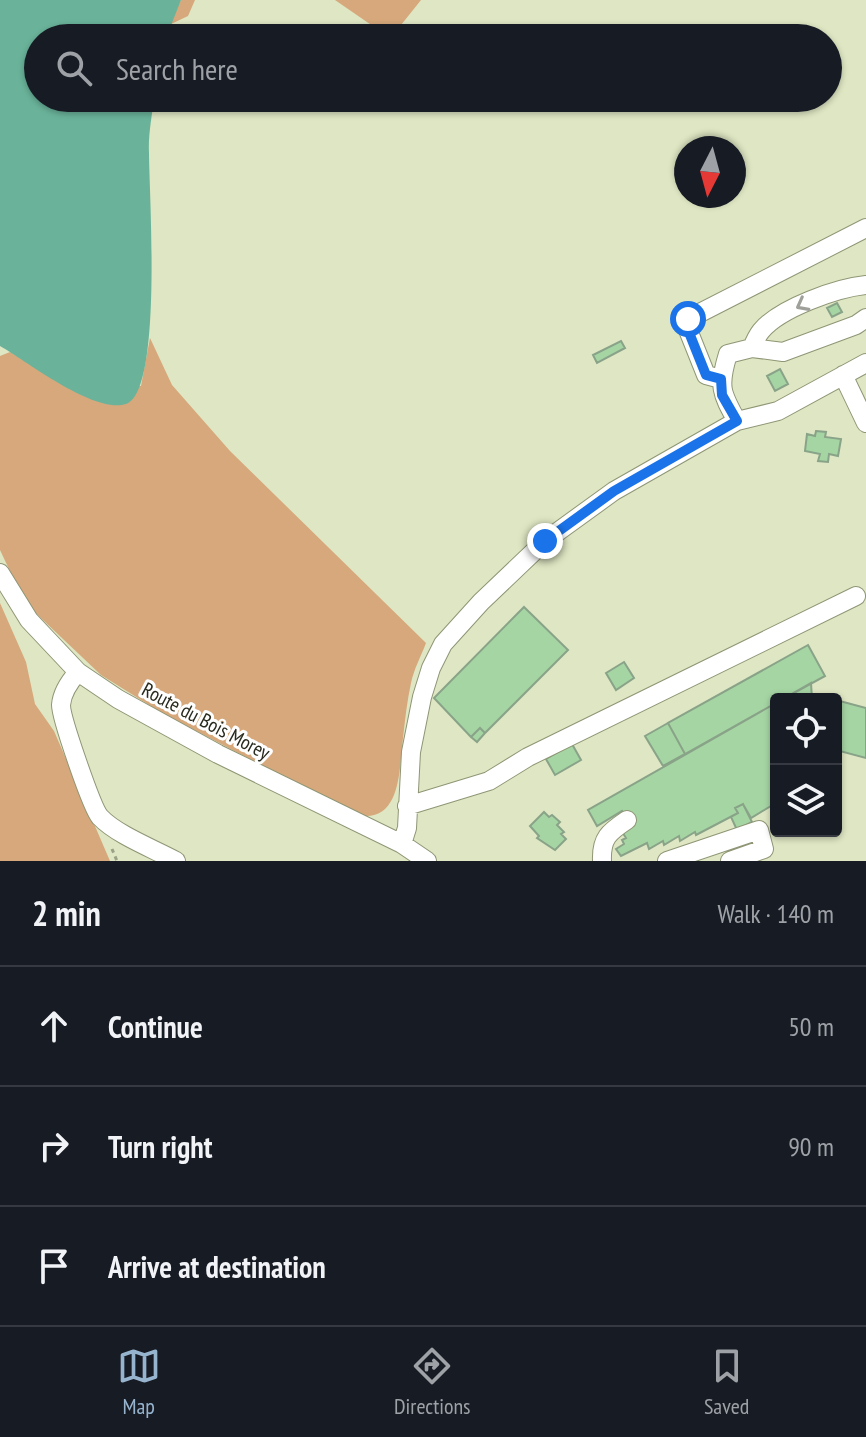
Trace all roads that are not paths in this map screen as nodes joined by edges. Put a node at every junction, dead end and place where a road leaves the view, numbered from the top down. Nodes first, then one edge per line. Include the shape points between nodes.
1 (866, 228) edge
2 (866, 285) edge
3 (866, 318) edge
4 (752, 348) junction
5 (866, 363) edge
6 (843, 375) junction
7 (721, 379) junction
8 (737, 421) junction
9 (866, 423) edge
10 (0, 573) edge
11 (856, 596) dead end
12 (78, 672) junction
13 (407, 806) junction
14 (627, 820) dead end
15 (402, 844) junction
16 (176, 861) edge
17 (427, 861) edge
18 (602, 861) edge
19 (667, 861) edge
20 (730, 861) edge

1 - 7 street via 688,319 706,375
2 -> 4 street via 813,299 776,319
3 - 4 street via 783,352
4 - 7 street via 728,354
5 - 6 street
6 - 8 street via 778,411
6 - 9 street
7 - 8 street via 722,395
8 - 13 street via 614,491 545,541 443,644 422,697
10 - 12 street, Route du Bois Morey via 29,620
11 - 13 street via 489,781
12 - 15 street, Route du Bois Morey via 218,754
12 - 16 street via 61,704 98,816
13 - 15 street
14 - 18 street via 606,834
15 - 17 street, Route du Bois Morey
19 - 20 street via 759,830 764,849

